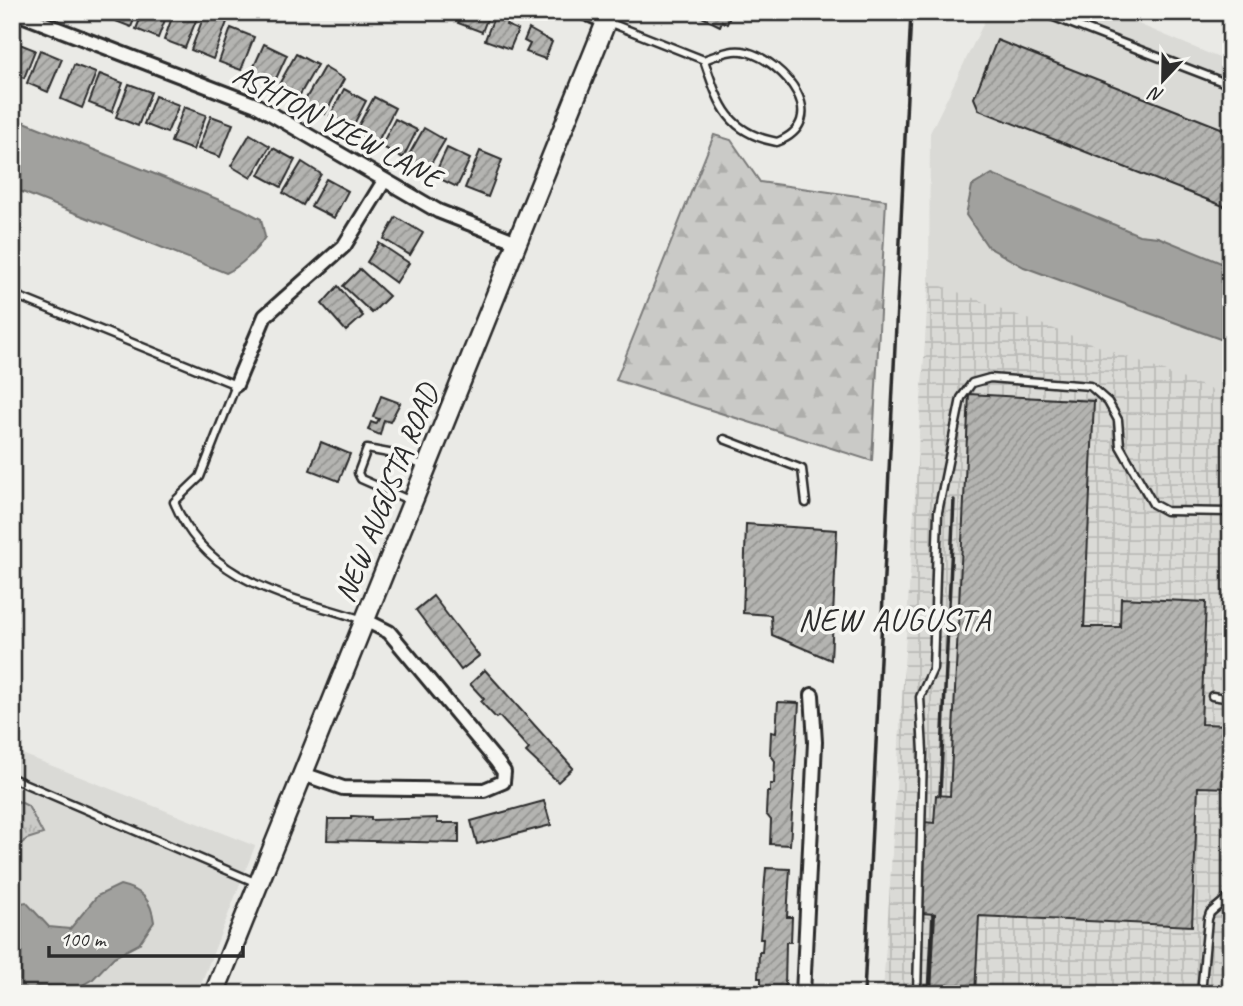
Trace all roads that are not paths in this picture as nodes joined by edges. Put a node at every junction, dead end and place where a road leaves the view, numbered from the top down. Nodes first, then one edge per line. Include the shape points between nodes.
1 (14, 12) edge
2 (583, 12) edge
3 (1041, 12) edge
4 (608, 17) edge
5 (704, 60) junction
6 (1231, 85) edge
7 (384, 181) junction
8 (517, 242) junction
9 (12, 294) edge
10 (236, 385) junction
11 (723, 439) dead end
12 (426, 468) junction
13 (413, 501) junction
14 (806, 503) dead end
15 (1231, 512) edge
16 (365, 620) junction
17 (812, 695) dead end
18 (1212, 696) dead end
19 (1231, 699) edge
20 (303, 774) junction
21 (12, 778) edge
22 (258, 884) junction
23 (1231, 895) edge
24 (214, 994) edge
25 (803, 994) edge
26 (917, 994) edge
27 (1201, 994) edge

1 - 7 street, ASHTON VIEW LANE via 256,105
2 - 4 street
3 - 6 lane
4 - 5 lane
4 - 8 street, NEW AUGUSTA ROAD
5 - 5 lane via 714,93 743,132 777,142 795,130 802,115 799,92 765,61 732,50
7 - 8 street, ASHTON VIEW LANE via 438,211
7 - 10 street via 344,246 265,316
8 - 12 street, NEW AUGUSTA ROAD
9 - 10 lane
10 - 16 lane via 200,477 174,502 184,528 221,566 269,589
11 - 14 lane via 802,469
12 - 13 street, NEW AUGUSTA ROAD
12 - 13 lane via 394,454 367,449 358,473 361,479
13 - 16 street, NEW AUGUSTA ROAD
15 - 26 lane via 1166,511 1153,504 1120,446 1118,420 1090,386 989,379 972,383 961,398 938,512 933,669 920,697 923,752
16 - 20 street, NEW AUGUSTA ROAD
16 - 20 street via 389,632 497,762 504,772 503,782 484,790 343,788
17 - 25 street via 815,742
18 - 19 lane
20 - 22 street, NEW AUGUSTA ROAD
21 - 22 lane
22 - 24 street, NEW AUGUSTA ROAD
23 - 27 lane via 1208,919

